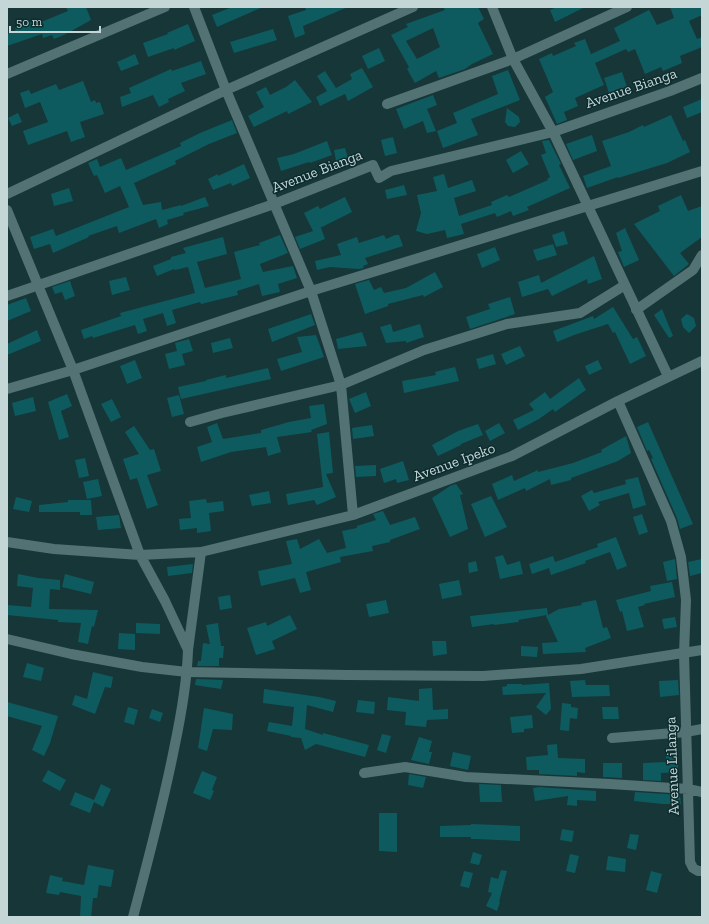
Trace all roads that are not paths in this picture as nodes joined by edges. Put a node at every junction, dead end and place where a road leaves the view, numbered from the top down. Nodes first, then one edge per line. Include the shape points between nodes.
1 (165, 7) edge
2 (194, 7) edge
3 (413, 7) edge
4 (492, 7) edge
5 (627, 7) edge
6 (514, 59) junction
7 (7, 74) edge
8 (702, 78) edge
9 (226, 90) junction
10 (387, 104) dead end
11 (553, 132) junction
12 (702, 171) edge
13 (7, 194) edge
14 (274, 204) junction
15 (587, 206) junction
16 (7, 210) edge
17 (702, 255) edge
18 (39, 285) junction
19 (625, 285) junction
20 (311, 291) junction
21 (7, 296) edge
22 (636, 310) junction
23 (702, 361) edge
24 (73, 370) junction
25 (668, 376) junction
26 (341, 385) junction
27 (7, 389) edge
28 (618, 401) junction
29 (190, 422) dead end
30 (353, 515) junction
31 (7, 542) edge
32 (201, 552) junction
33 (140, 554) junction
34 (7, 639) edge
35 (188, 650) junction
36 (702, 650) edge
37 (684, 654) junction
38 (187, 672) junction
39 (702, 729) edge
40 (686, 732) junction
41 (612, 738) dead end
42 (364, 774) dead end
43 (688, 789) junction
44 (702, 792) edge
45 (702, 871) edge
46 (133, 917) edge

1 - 7 street
2 - 9 street
3 - 9 street
4 - 6 street
5 - 6 street
6 - 10 street
6 - 11 street
8 - 11 street, Avenue Bianga
9 - 13 street
9 - 14 street
11 - 14 street, Avenue Bianga via 391,172 379,178 373,165
11 - 15 street
12 - 15 street
14 - 18 street, Avenue Bianga
14 - 20 street
15 - 19 street
15 - 20 street
16 - 18 street
17 - 22 street via 692,270
18 - 21 street, Avenue Bianga
18 - 24 street
19 - 22 street
19 - 26 street via 580,313 507,324 424,350
20 - 24 street
20 - 26 street
22 - 25 street
23 - 25 street, Avenue Ipeko
24 - 27 street
24 - 33 street
25 - 28 street, Avenue Ipeko
26 - 29 street
26 - 30 street
28 - 30 street, Avenue Ipeko via 512,456
28 - 37 street, Avenue Lilanga via 671,521 681,557 686,600
30 - 32 street, Avenue Ipeko
31 - 33 street, Avenue Ipeko via 54,549
32 - 33 street, Avenue Ipeko
32 - 35 street
33 - 35 street
34 - 38 street via 71,654
35 - 38 street
36 - 37 street
37 - 38 street via 581,669 483,676
37 - 40 street, Avenue Lilanga
38 - 46 street via 169,775
39 - 40 street
40 - 41 street
40 - 43 street, Avenue Lilanga
42 - 43 street via 405,767 466,777
43 - 44 street
43 - 45 street, Avenue Lilanga via 690,862 693,868

